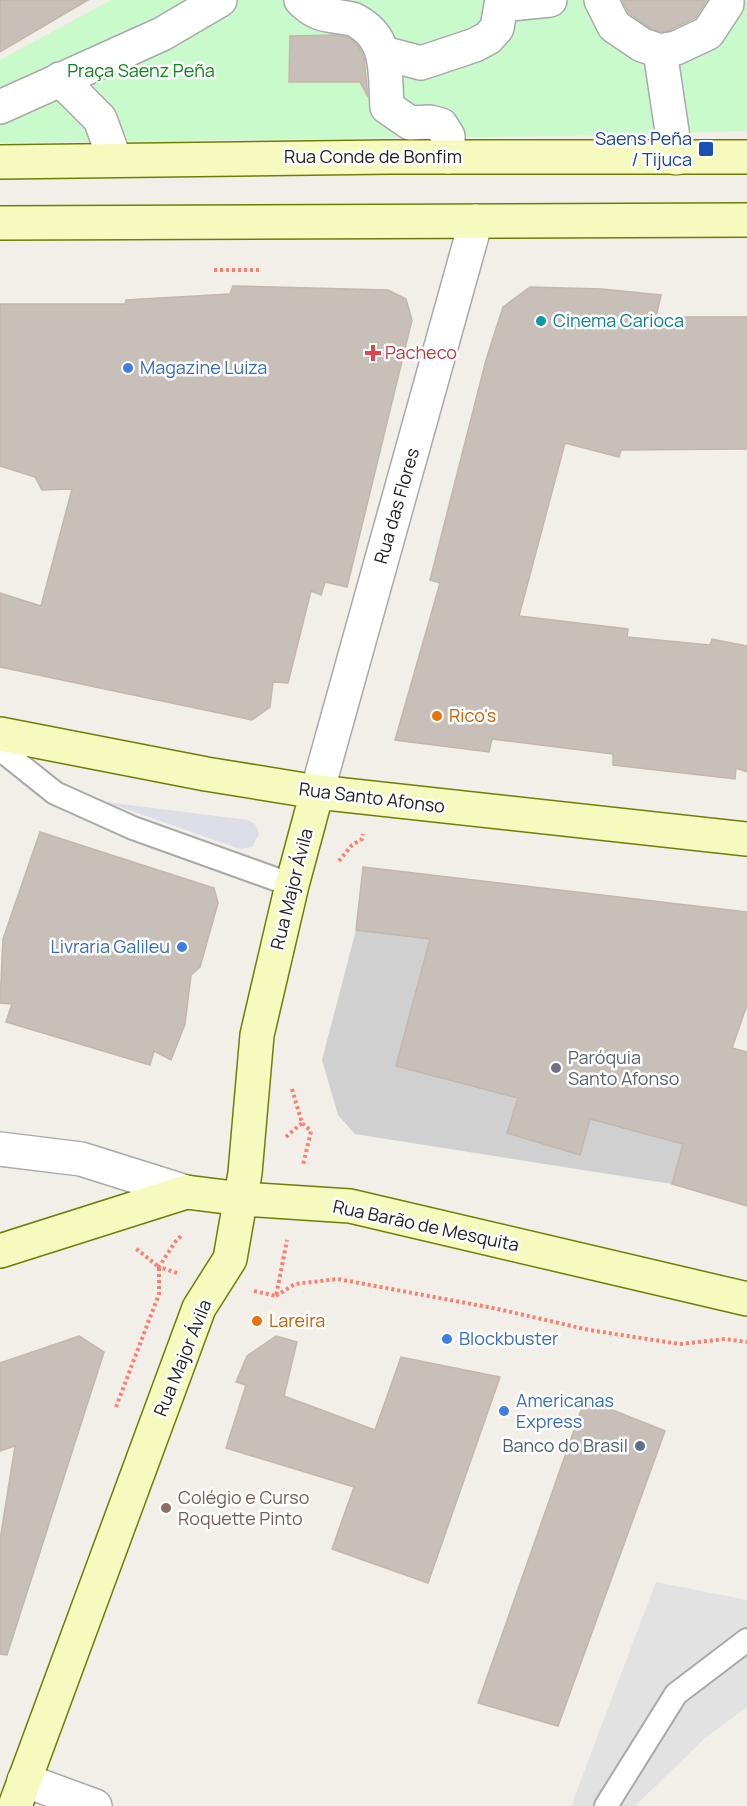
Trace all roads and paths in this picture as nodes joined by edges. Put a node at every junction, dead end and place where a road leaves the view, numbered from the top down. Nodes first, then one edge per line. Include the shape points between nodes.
1 (220, 0) edge
2 (301, 0) edge
3 (550, 0) edge
4 (601, 0) edge
5 (734, 6) edge
6 (660, 51) junction
7 (383, 53) junction
8 (60, 80) junction
9 (0, 107) edge
10 (448, 157) junction
11 (676, 158) junction
12 (747, 158) edge
13 (115, 160) junction
14 (0, 162) edge
15 (747, 220) edge
16 (476, 221) junction
17 (0, 222) edge
18 (214, 270) dead end
19 (259, 270) dead end
20 (0, 734) edge
21 (0, 749) edge
22 (317, 792) junction
23 (362, 839) dead end
24 (747, 839) edge
25 (336, 871) dead end
26 (292, 885) junction
27 (290, 1080) dead end
28 (310, 1131) dead end
29 (0, 1149) edge
30 (186, 1192) junction
31 (242, 1199) junction
32 (175, 1242) dead end
33 (0, 1251) edge
34 (159, 1267) junction
35 (177, 1274) dead end
36 (276, 1296) dead end
37 (747, 1299) edge
38 (747, 1342) edge
39 (116, 1407) dead end
40 (747, 1640) edge
41 (20, 1793) edge
42 (95, 1806) edge
43 (606, 1806) edge

1 - 8 street via 162,34
2 - 7 street via 313,11 354,19 371,31
3 - 7 street via 501,5 497,28 488,38 421,63
4 - 6 street via 614,26 642,45
5 - 6 street via 708,33
6 - 11 street
7 - 10 street via 387,106 410,123 441,124 448,136
8 - 9 street
8 - 13 street via 100,119
10 - 11 street, Rua Conde de Bonfim
10 - 13 street, Rua Conde de Bonfim
11 - 12 street, Rua Conde de Bonfim
13 - 14 street, Rua Conde de Bonfim
15 - 16 street
16 - 17 street
16 - 22 street, Rua das Flores
18 - 19 path
20 - 22 street, Rua Santo Afonso
21 - 26 lane via 55,793 133,828
22 - 24 street, Rua Santo Afonso
22 - 26 street, Rua Major Ávila
23 - 25 path via 352,844
26 - 31 street, Rua Major Ávila via 257,1035
27 - 28 path via 302,1123
29 - 30 street via 81,1159
30 - 31 street, Rua Barão de Mesquita
30 - 33 street, Rua Barão de Mesquita
31 - 37 street, Rua Barão de Mesquita via 350,1206
31 - 41 street, Rua Major Ávila via 230,1259 199,1308
32 - 34 path
34 - 35 path
34 - 39 path via 159,1294
36 - 38 path via 295,1284 338,1279 589,1330 680,1344 725,1339
40 - 43 lane via 676,1694
41 - 42 street

